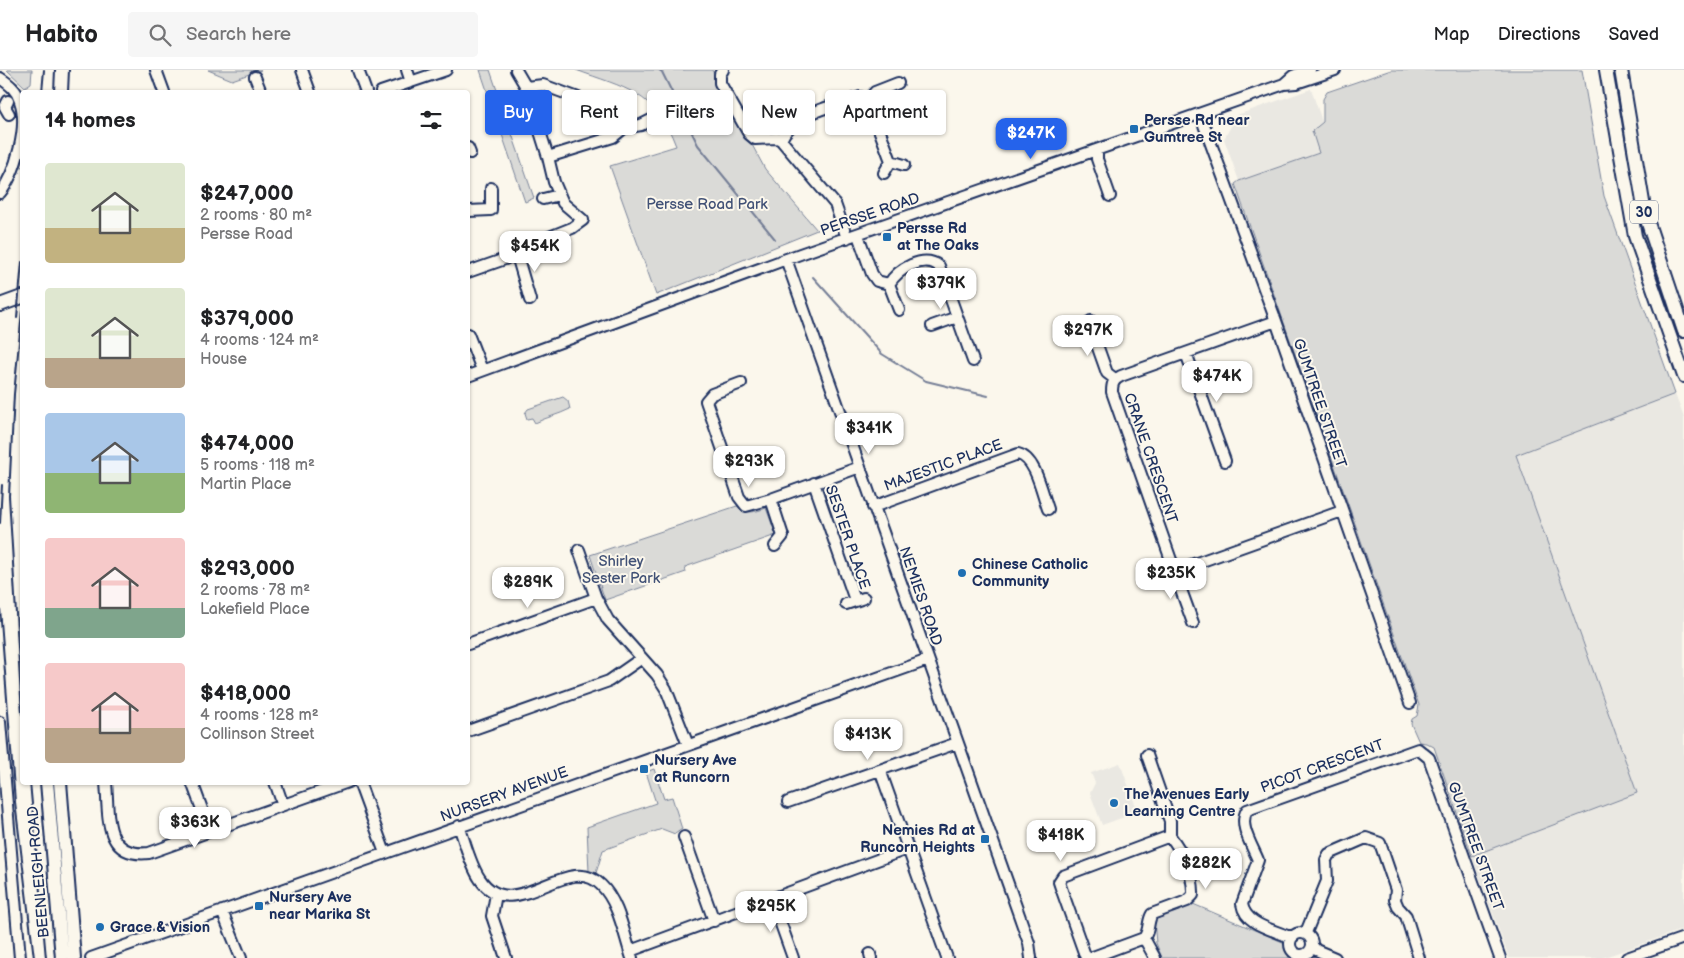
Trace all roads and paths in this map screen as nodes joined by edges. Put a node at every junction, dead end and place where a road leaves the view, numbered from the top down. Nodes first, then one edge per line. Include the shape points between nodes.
1 (62, 70) edge
2 (156, 70) edge
3 (302, 70) edge
4 (358, 70) edge
5 (407, 70) edge
6 (446, 70) edge
7 (516, 70) edge
8 (723, 70) edge
9 (1308, 70) edge
10 (1335, 70) edge
11 (1606, 70) edge
12 (1621, 70) edge
13 (255, 77) dead end
14 (0, 78) edge
15 (411, 82) junction
16 (898, 83) dead end
17 (1284, 84) junction
18 (526, 87) junction
19 (61, 90) edge
20 (163, 90) edge
21 (259, 90) edge
22 (309, 90) edge
23 (365, 90) edge
24 (386, 90) edge
25 (879, 90) edge
26 (562, 92) edge
27 (20, 100) edge
28 (825, 110) edge
29 (1200, 114) junction
30 (20, 131) edge
31 (615, 135) edge
32 (881, 135) edge
33 (782, 140) junction
34 (1097, 150) junction
35 (548, 158) junction
36 (891, 162) junction
37 (904, 165) dead end
38 (884, 173) dead end
39 (491, 188) dead end
40 (0, 193) edge
41 (559, 196) junction
42 (1110, 196) dead end
43 (543, 199) dead end
44 (470, 211) edge
45 (852, 237) junction
46 (516, 252) junction
47 (786, 259) junction
48 (470, 271) edge
49 (889, 284) junction
50 (20, 297) edge
51 (530, 300) dead end
52 (0, 305) edge
53 (899, 310) dead end
54 (957, 317) junction
55 (1091, 321) dead end
56 (1276, 321) junction
57 (932, 326) dead end
58 (1684, 332) edge
59 (470, 339) edge
60 (1186, 353) junction
61 (973, 361) dead end
62 (482, 370) junction
63 (470, 375) edge
64 (1684, 376) edge
65 (1115, 379) junction
66 (741, 384) dead end
67 (1225, 460) dead end
68 (860, 467) junction
69 (814, 483) junction
70 (771, 499) junction
71 (874, 507) junction
72 (1048, 509) dead end
73 (1342, 511) junction
74 (775, 546) dead end
75 (580, 550) dead end
76 (1177, 570) junction
77 (596, 598) junction
78 (855, 601) dead end
79 (1194, 623) dead end
80 (470, 643) edge
81 (642, 658) junction
82 (928, 660) junction
83 (1410, 703) dead end
84 (0, 722) edge
85 (470, 730) edge
86 (957, 743) junction
87 (688, 745) junction
88 (1418, 749) joint
89 (1147, 755) dead end
90 (880, 770) junction
91 (47, 785) edge
92 (60, 785) edge
93 (106, 785) edge
94 (193, 785) edge
95 (276, 785) edge
96 (340, 785) edge
97 (360, 785) edge
98 (788, 802) dead end
99 (283, 805) junction
100 (459, 826) junction
101 (210, 830) junction
102 (1170, 836) junction
103 (684, 837) dead end
104 (907, 849) junction
105 (385, 853) junction
106 (496, 894) junction
107 (772, 899) junction
108 (222, 911) junction
109 (714, 921) junction
110 (1144, 938) junction
111 (1684, 938) edge
112 (1028, 943) junction
113 (1301, 945) edge
114 (1655, 953) edge
115 (631, 954) edge
116 (20, 958) edge
117 (62, 958) edge
118 (74, 958) edge
119 (90, 958) edge
120 (240, 958) edge
121 (506, 958) edge
122 (793, 958) edge
123 (947, 958) edge
124 (1032, 958) edge
125 (1039, 958) edge
126 (1088, 958) edge
127 (1155, 958) edge
128 (1335, 958) edge
129 (1419, 958) edge
130 (1500, 958) edge
131 (1627, 958) edge

1 - 19 main road
2 - 20 street
3 - 22 street
4 - 23 street
5 - 15 street
6 - 15 street
7 - 18 street
8 - 33 street via 720,83 749,134 754,139
9 - 17 street, PERSSE ROAD
10 - 17 street, PERSSE ROAD
11 - 64 main road, 30 via 1635,236
12 - 58 main road, 30 via 1645,214
13 - 21 street
14 - 27 street via 16,91
15 - 24 street
16 - 25 street
17 - 29 street, PERSSE ROAD
18 - 26 street via 544,85
18 - 35 street
28 - 33 street via 799,119 786,130
29 - 34 street, PERSSE ROAD
29 - 56 street, GUMTREE STREET
30 - 40 street via 16,164
31 - 35 street
32 - 36 street
33 - 45 street via 835,204
34 - 42 street
34 - 45 street, PERSSE ROAD
35 - 41 street
36 - 37 street
36 - 38 street
39 - 44 street via 491,210
41 - 43 street
41 - 46 street via 583,220
45 - 47 street, PERSSE ROAD
45 - 49 street via 872,274 877,280
46 - 48 street
46 - 51 street
47 - 62 street, PERSSE ROAD
47 - 68 street, NEMIES ROAD
49 - 53 street
49 - 54 street via 895,274 924,260 932,260 939,266
50 - 52 main road
54 - 57 street
54 - 61 street
55 - 65 street via 1107,373
56 - 60 street, CRANE CRESCENT
56 - 73 street, GUMTREE STREET
59 - 62 street
60 - 65 street, CRANE CRESCENT
60 - 67 street
62 - 63 street, PERSSE ROAD
65 - 76 street, CRANE CRESCENT via 1112,392
66 - 70 street via 708,397 708,407 742,503 750,506
68 - 69 street
68 - 71 street, NEMIES ROAD
69 - 70 street
69 - 78 street, SESTER PLACE
70 - 74 street via 783,536
71 - 72 street, MAJESTIC PLACE via 1018,454 1025,456 1031,464
71 - 82 street, NEMIES ROAD
73 - 76 street
73 - 83 street, GUMTREE STREET
75 - 77 street
76 - 79 street, CRANE CRESCENT via 1177,579
77 - 80 street
77 - 81 street via 608,620
81 - 85 street via 608,681
81 - 87 street via 666,690
82 - 86 street, NEMIES ROAD
82 - 87 street, NURSERY AVENUE
84 - 116 street
86 - 90 street
86 - 112 street, NEMIES ROAD
87 - 100 street, NURSERY AVENUE
88 - 113 street, PICOT CRESCENT via 1247,810 1243,816 1258,860 1242,904 1243,912 1248,919
88 - 130 street, GUMTREE STREET via 1429,758
89 - 102 street via 1170,821
90 - 98 street
90 - 104 street
91 - 117 main road, BEENLEIGH ROAD
92 - 118 main road, BEENLEIGH ROAD
93 - 101 street via 110,829 114,840 128,852 149,853
94 - 101 street
95 - 99 street
96 - 99 street
97 - 105 street
99 - 101 street
100 - 105 street, NURSERY AVENUE
100 - 106 street via 478,877 486,888
102 - 110 street via 1194,886 1193,895 1187,901 1152,914
102 - 126 street via 1063,876 1060,888
103 - 109 street
104 - 107 street
104 - 123 street
105 - 108 street, NURSERY AVENUE
106 - 115 street via 521,895 566,878 591,878 600,883 610,896
106 - 121 street via 492,916
107 - 109 street
107 - 122 street
108 - 119 street, NURSERY AVENUE
108 - 120 street
109 - 115 street
110 - 126 street
110 - 127 street
111 - 114 street
112 - 124 street, NEMIES ROAD
112 - 125 street, NEMIES ROAD
113 - 128 street, PICOT CRESCENT
113 - 129 street via 1327,880 1326,860 1329,854 1366,838 1380,843 1396,890 1395,900 1406,916
114 - 131 street

